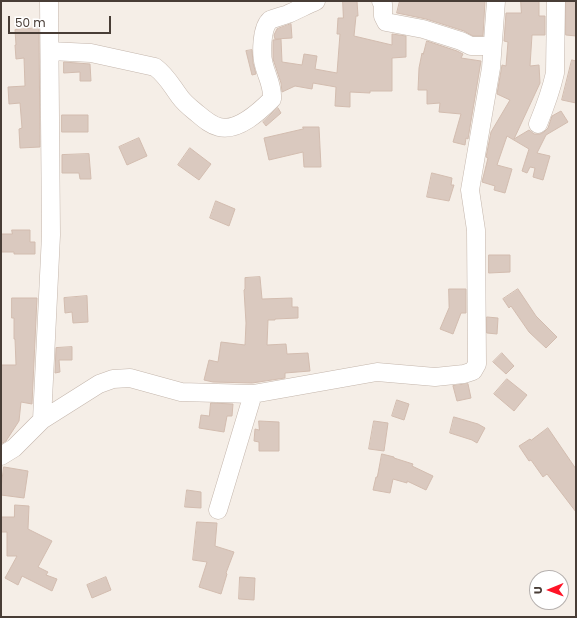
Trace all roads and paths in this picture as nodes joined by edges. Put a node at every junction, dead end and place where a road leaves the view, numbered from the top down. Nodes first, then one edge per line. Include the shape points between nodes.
1 (49, 1) edge
2 (316, 1) edge
3 (381, 1) edge
4 (496, 1) edge
5 (556, 1) edge
6 (492, 46) junction
7 (50, 51) junction
8 (538, 124) dead end
9 (253, 394) junction
10 (42, 420) junction
11 (1, 456) edge
12 (218, 510) dead end

1 - 7 street
2 - 7 street via 270,20 264,29 262,40 263,65 271,85 272,98 248,120 230,127 220,127 207,122 181,98 163,73 154,67 91,53
3 - 6 street via 386,22 423,29 471,46
4 - 6 street
5 - 8 street via 555,73
6 - 9 street via 491,68 470,190 476,230 477,364 473,371 435,377 377,372
7 - 10 street via 51,235
9 - 10 street via 181,392 130,378 112,379 99,384
9 - 12 street
10 - 11 street via 14,448

